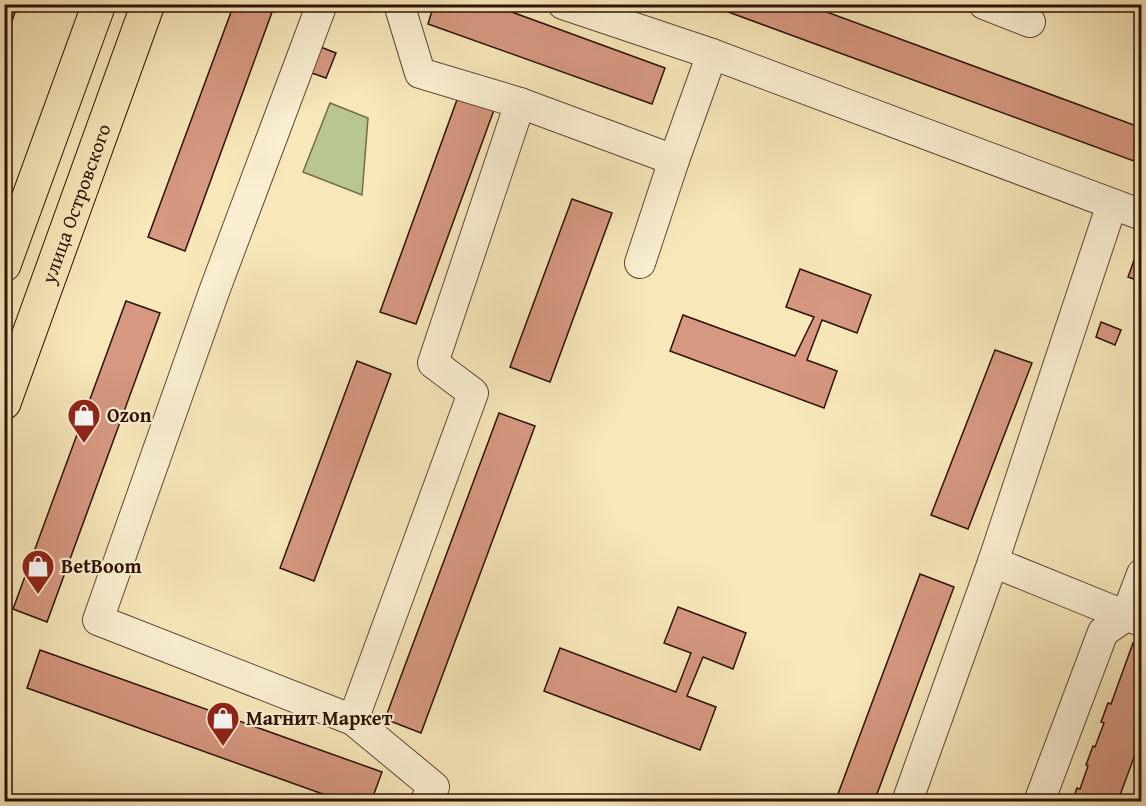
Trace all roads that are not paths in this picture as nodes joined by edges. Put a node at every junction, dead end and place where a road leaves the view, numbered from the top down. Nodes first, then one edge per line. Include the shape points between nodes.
1 (99, 4) edge
2 (148, 4) edge
3 (322, 4) edge
4 (399, 4) edge
5 (563, 4) edge
6 (984, 4) edge
7 (621, 14) edge
8 (1030, 22) dead end
9 (712, 54) junction
10 (520, 104) junction
11 (674, 160) junction
12 (1112, 204) junction
13 (14, 210) edge
14 (1142, 215) edge
15 (640, 263) dead end
16 (4, 265) edge
17 (4, 403) edge
18 (993, 562) junction
19 (1142, 574) edge
20 (1134, 619) edge
21 (353, 720) junction
22 (425, 801) edge
23 (907, 801) edge
24 (1039, 801) edge

1 - 13 main road
2 - 17 main road, улица Островского
3 - 21 lane via 98,620
4 - 10 lane via 420,73
5 - 7 lane
6 - 8 lane
7 - 9 lane
9 - 11 lane
9 - 12 lane
10 - 11 lane
10 - 21 lane via 433,363 473,393
11 - 15 lane
12 - 14 lane
12 - 18 lane
13 - 16 main road
18 - 20 lane
18 - 23 lane
19 - 20 lane
20 - 24 lane via 1103,632
21 - 22 lane via 434,787

